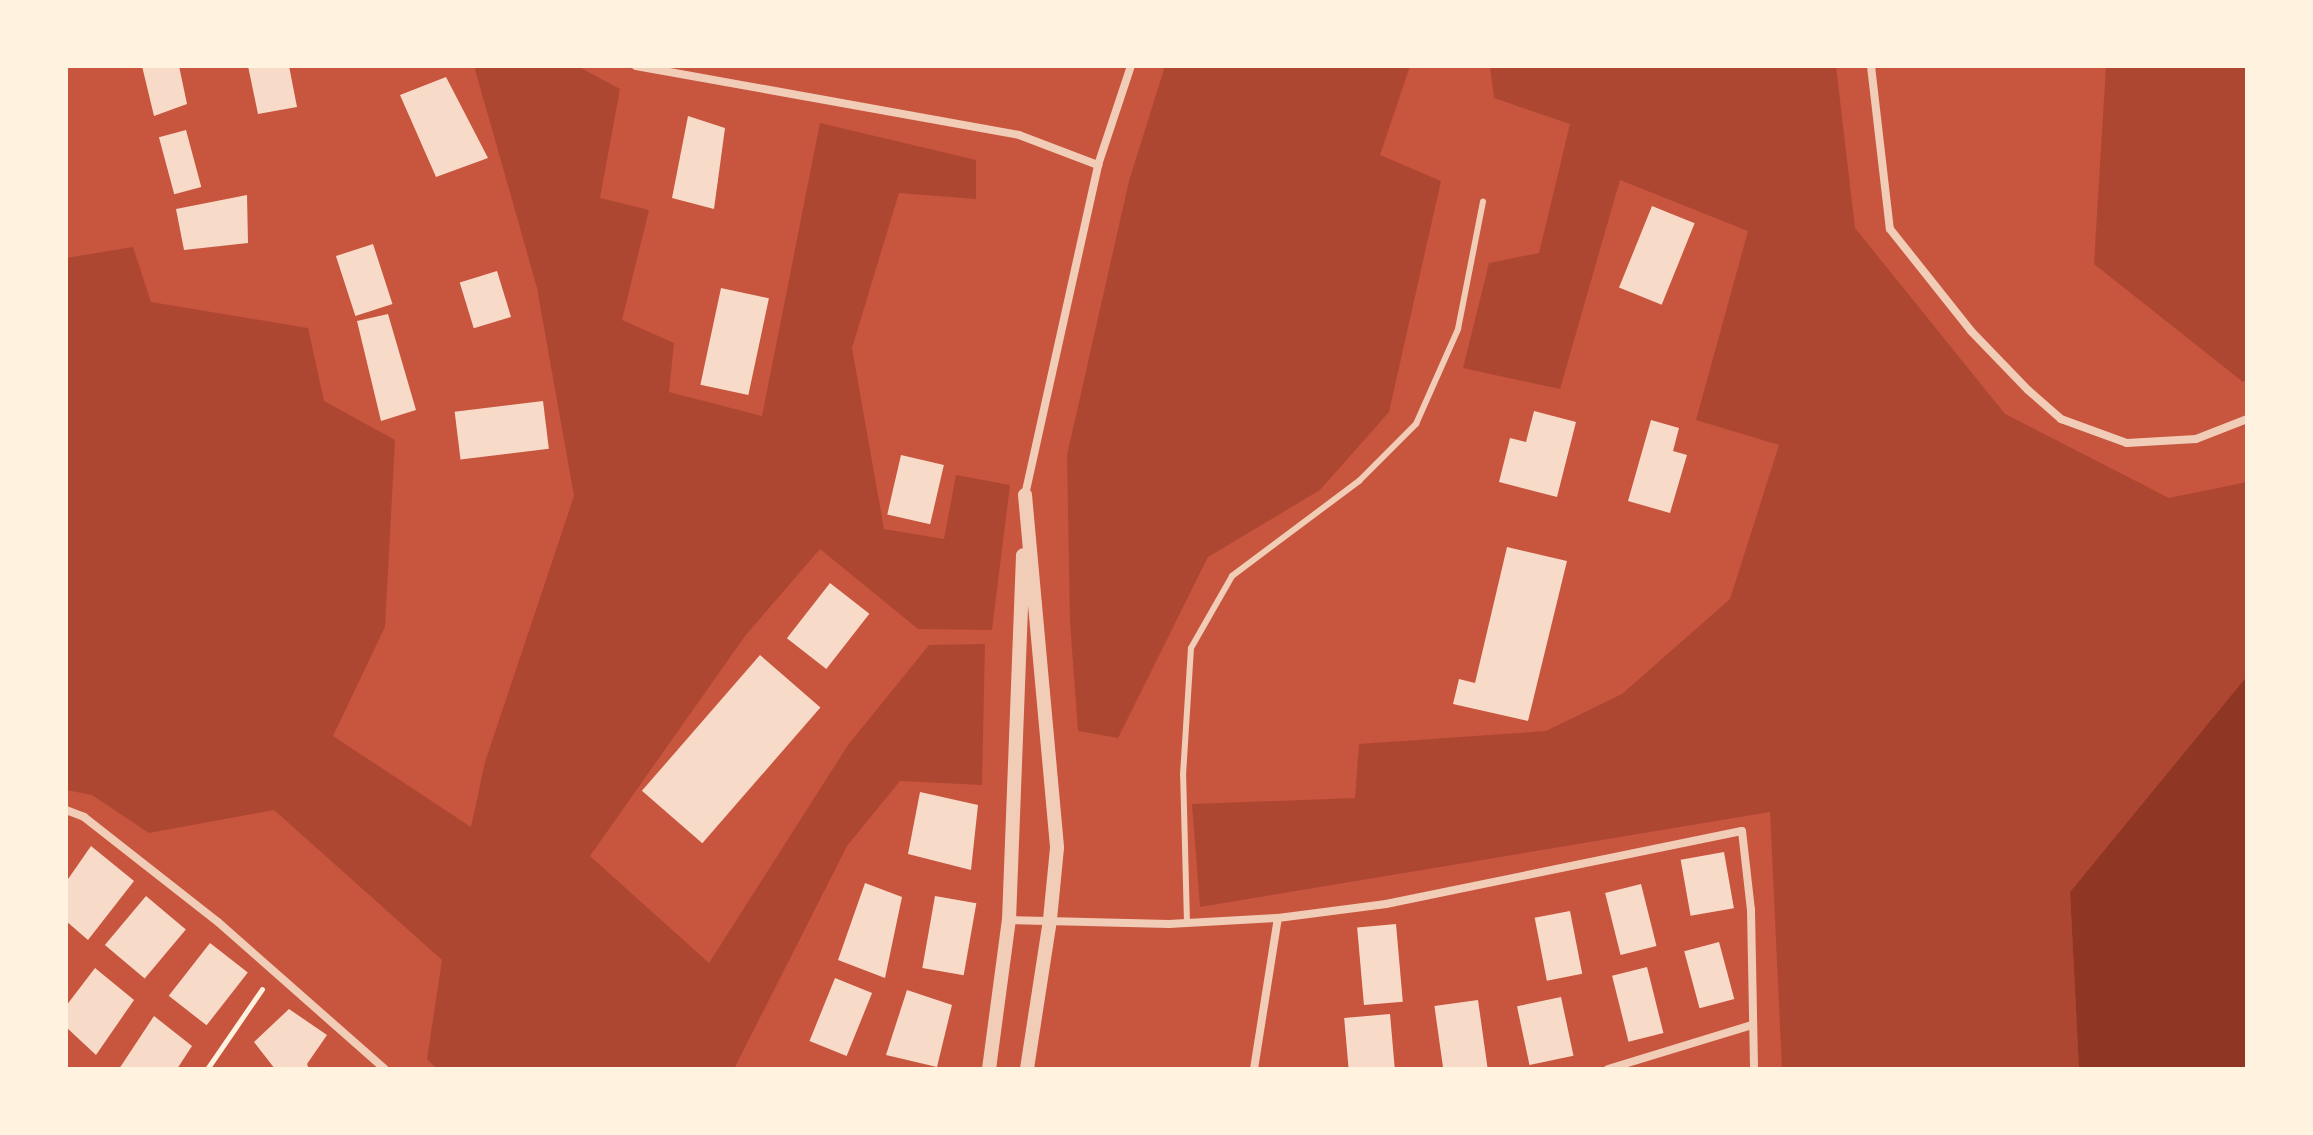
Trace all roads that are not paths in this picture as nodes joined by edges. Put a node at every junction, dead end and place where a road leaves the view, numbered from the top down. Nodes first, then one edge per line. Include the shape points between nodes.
1 (636, 66) edge
2 (1131, 66) edge
3 (1871, 66) edge
4 (1098, 165) junction
5 (1483, 201) dead end
6 (2247, 419) edge
7 (1025, 495) junction
8 (66, 810) edge
9 (1278, 918) junction
10 (1009, 920) junction
11 (1050, 920) junction
12 (1187, 923) junction
13 (1752, 1025) junction
14 (385, 1069) edge
15 (989, 1069) edge
16 (1027, 1069) edge
17 (1254, 1069) edge
18 (1608, 1069) edge
19 (1754, 1069) edge

1 - 4 street via 1019,135
2 - 4 street
3 - 6 street via 1890,229 1971,331 2028,390 2061,419 2127,443 2196,439
4 - 7 street
5 - 12 lane via 1458,329 1416,424 1359,481 1232,576 1191,648 1183,775
7 - 10 street
7 - 11 street via 1057,848
8 - 14 street via 84,817 218,922
9 - 12 street
9 - 13 street via 1386,904 1742,831 1751,910
9 - 17 street
10 - 11 street
10 - 15 street
11 - 12 street
11 - 16 street
13 - 18 street
13 - 19 street

